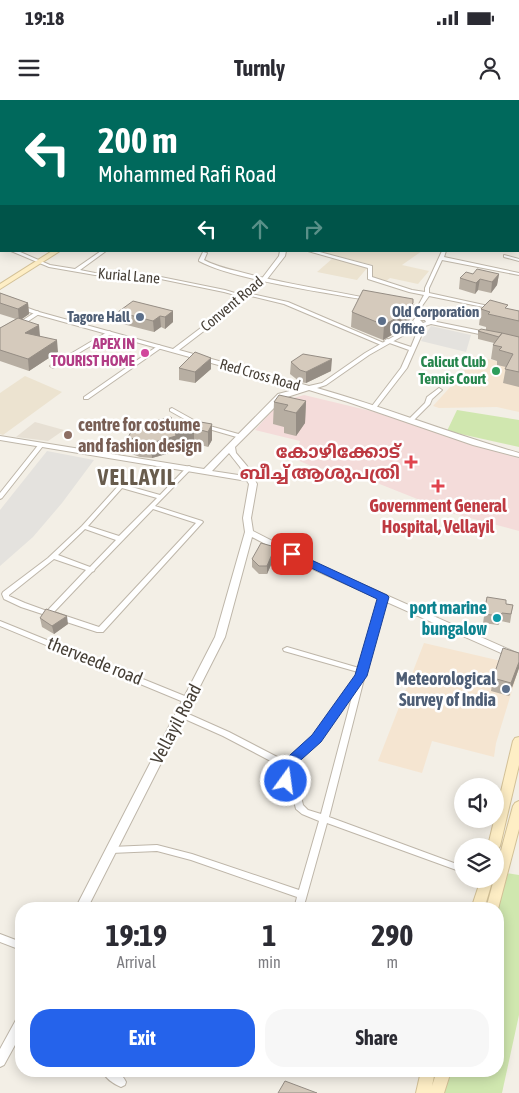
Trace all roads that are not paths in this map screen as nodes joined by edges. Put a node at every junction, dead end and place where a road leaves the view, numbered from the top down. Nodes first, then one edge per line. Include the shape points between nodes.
1 (15, 252) edge
2 (56, 252) edge
3 (103, 252) edge
4 (284, 252) edge
5 (314, 252) edge
6 (443, 252) edge
7 (205, 253) dead end
8 (506, 256) dead end
9 (440, 258) junction
10 (519, 260) edge
11 (40, 263) junction
12 (76, 271) junction
13 (519, 274) edge
14 (264, 280) junction
15 (0, 287) edge
16 (248, 295) junction
17 (427, 295) junction
18 (370, 299) edge
19 (0, 300) edge
20 (395, 304) edge
21 (420, 308) junction
22 (498, 309) edge
23 (38, 313) junction
24 (423, 322) junction
25 (14, 328) edge
26 (109, 332) junction
27 (494, 336) edge
28 (385, 343) junction
29 (159, 347) junction
30 (412, 349) junction
31 (174, 351) junction
32 (53, 366) dead end
33 (283, 382) junction
34 (309, 389) junction
35 (439, 390) dead end
36 (281, 396) junction
37 (86, 398) dead end
38 (374, 407) junction
39 (172, 410) dead end
40 (411, 420) junction
41 (240, 436) junction
42 (0, 438) edge
43 (41, 445) junction
44 (231, 446) junction
45 (519, 455) edge
46 (189, 468) junction
47 (207, 472) junction
48 (250, 479) junction
49 (161, 497) junction
50 (0, 498) edge
51 (152, 508) junction
52 (84, 527) junction
53 (249, 532) junction
54 (121, 539) junction
55 (53, 556) junction
56 (92, 570) junction
57 (383, 597) junction
58 (49, 614) junction
59 (0, 623) edge
60 (287, 649) dead end
61 (519, 658) edge
62 (361, 674) junction
63 (189, 701) junction
64 (182, 714) junction
65 (519, 741) edge
66 (286, 765) junction
67 (519, 806) edge
68 (324, 819) junction
69 (496, 838) edge
70 (111, 850) junction
71 (454, 866) edge
72 (484, 888) edge
73 (302, 895) junction
74 (85, 902) edge
75 (300, 902) edge
76 (480, 902) edge
77 (494, 902) edge
78 (0, 938) edge
79 (15, 944) edge
80 (15, 1033) edge
81 (0, 1061) edge
82 (115, 1077) edge
83 (427, 1077) edge
84 (442, 1077) edge
85 (121, 1082) dead end
86 (423, 1093) edge
87 (438, 1093) edge

1 - 11 street, Kurial Lane
2 - 11 main road
3 - 12 street
4 - 14 street, Convent Road
5 - 17 street via 370,266 370,278
6 - 9 street
7 - 14 street via 201,260 209,265
8 - 10 street
9 - 13 street
9 - 17 street
11 - 12 street, Kurial Lane
11 - 15 main road
12 - 16 street, Kurial Lane via 151,276
14 - 16 street, Convent Road
14 - 18 street
16 - 28 street, Kurial Lane via 293,306
16 - 31 street, Convent Road
17 - 21 street
17 - 22 street
19 - 23 street, Red Cross Road
20 - 21 street
21 - 24 street
23 - 25 street
23 - 26 street, Red Cross Road
24 - 27 street
24 - 28 street
24 - 30 street
26 - 29 street, Red Cross Road
26 - 32 street
28 - 30 street, Kurial Lane
28 - 34 street via 324,384
29 - 31 street, Red Cross Road
29 - 37 street
30 - 38 street via 404,368
31 - 33 street, Red Cross Road
33 - 34 street, Red Cross Road
33 - 36 street via 285,388
34 - 36 street
34 - 38 street, Red Cross Road
35 - 40 street
36 - 41 street
38 - 40 street, Red Cross Road
39 - 41 street via 197,424
40 - 45 street, Red Cross Road
41 - 44 street
42 - 43 street
43 - 46 street
43 - 50 street
44 - 47 street
44 - 48 street via 232,453
46 - 47 street
46 - 49 street
47 - 48 street
48 - 53 street, Vellayil Road via 253,484
49 - 51 street
49 - 52 street via 121,486
51 - 54 street
51 - 58 street via 200,522 100,630
52 - 54 street
52 - 55 street
53 - 57 street
53 - 63 street, Vellayil Road via 220,637
54 - 56 street
55 - 56 street
55 - 58 street via 5,594 23,605
56 - 58 street
57 - 61 street
57 - 62 street
59 - 63 street, therveede road
60 - 62 street
62 - 66 street via 316,738
62 - 68 street
63 - 64 street, Vellayil Road
64 - 66 street
64 - 70 street, Vellayil Road
65 - 69 main road
66 - 68 street via 286,781 296,792 299,807
67 - 77 main road
68 - 71 street
68 - 73 street
70 - 73 street via 157,848
70 - 74 street, Vellayil Road
72 - 76 main road
73 - 75 street
78 - 79 street
80 - 81 street
82 - 85 street
83 - 86 main road
84 - 87 main road

